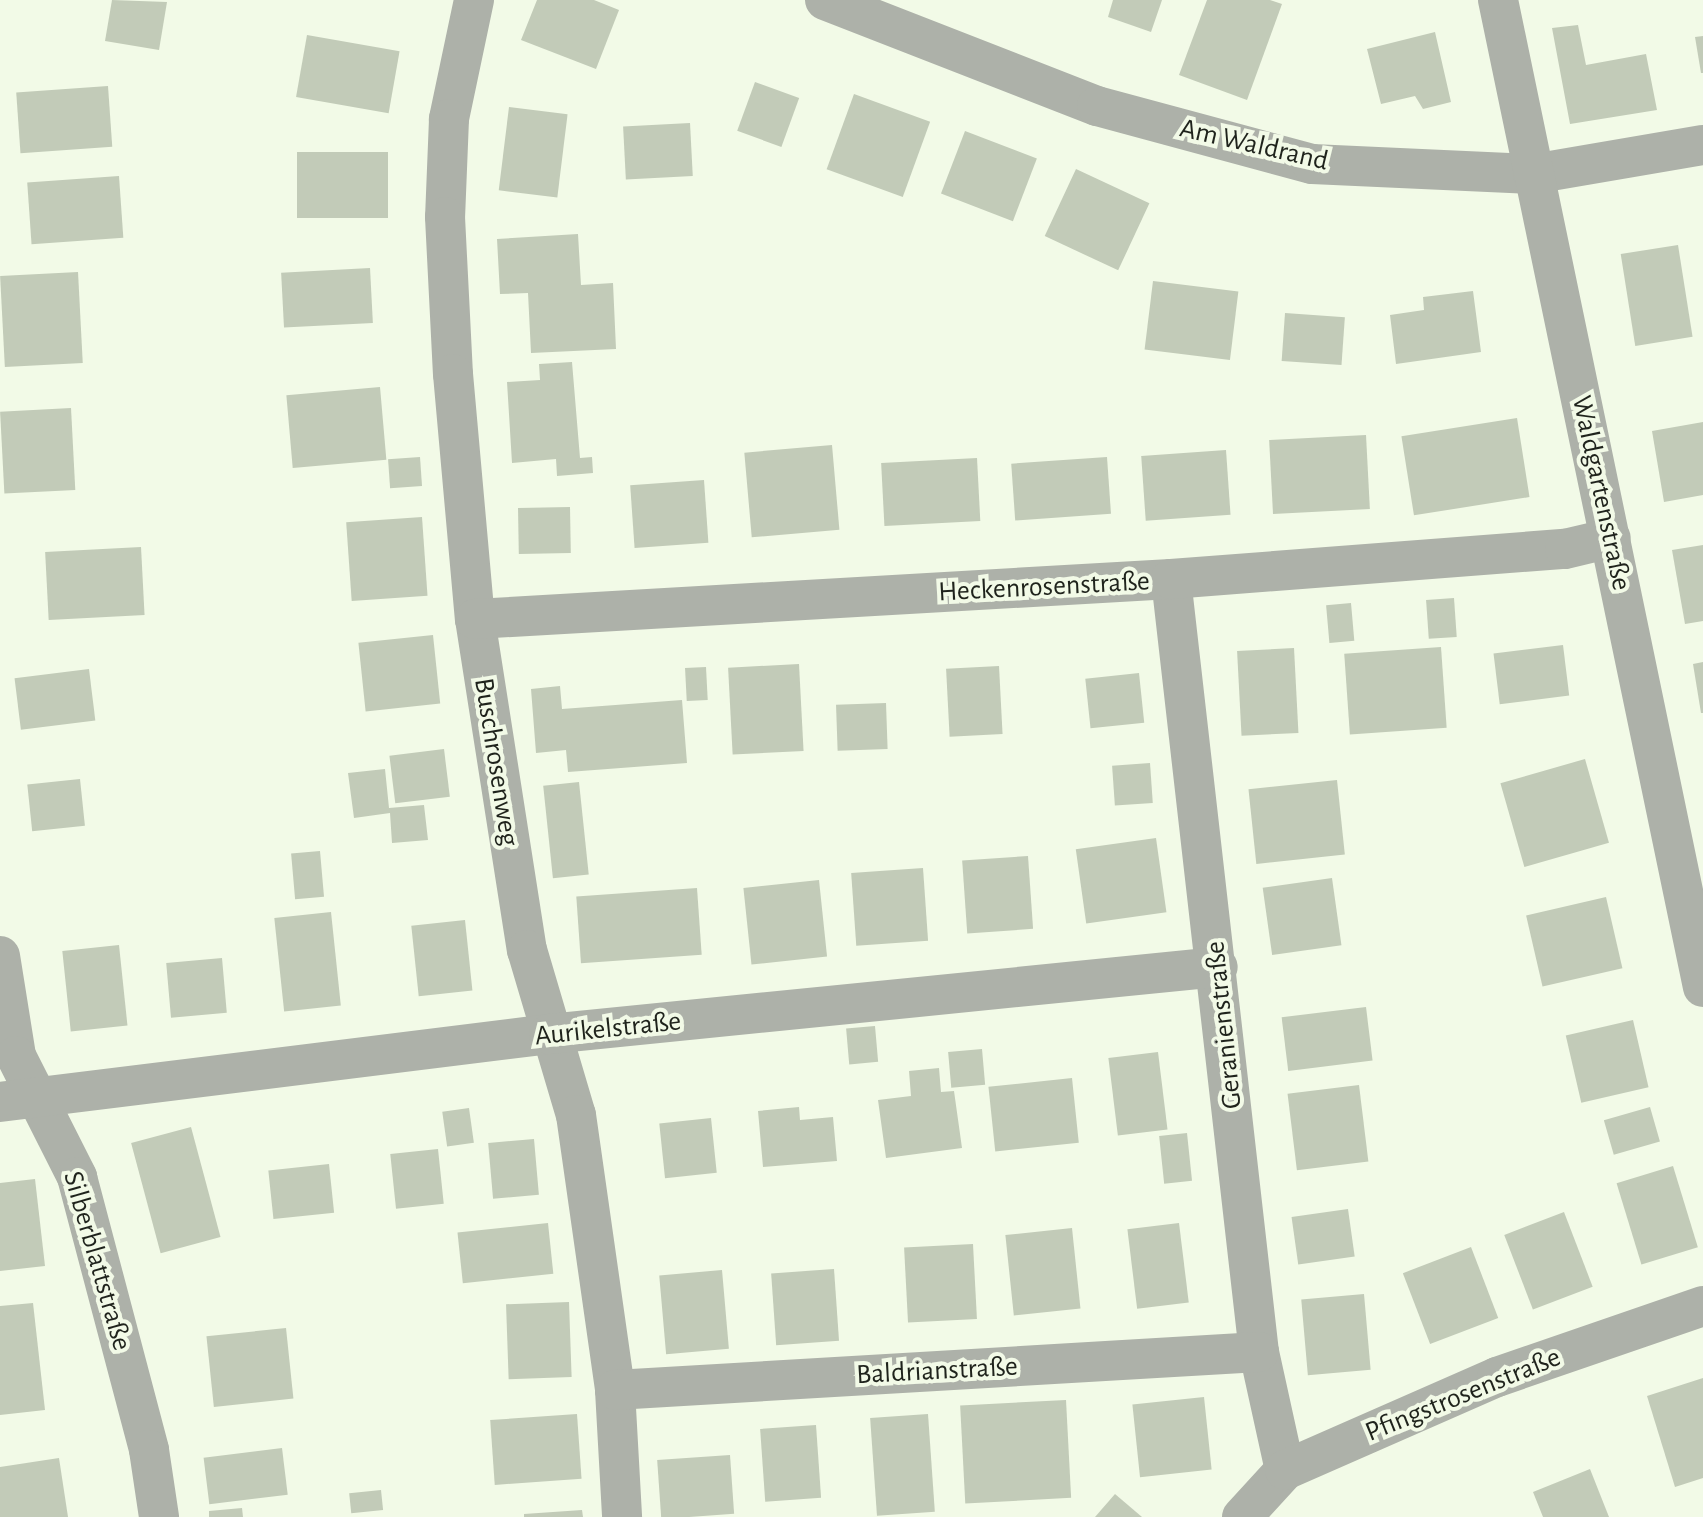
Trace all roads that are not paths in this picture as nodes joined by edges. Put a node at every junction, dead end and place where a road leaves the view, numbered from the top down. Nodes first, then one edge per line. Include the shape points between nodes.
1 (474, 0) edge
2 (825, 0) edge
3 (1498, 0) edge
4 (1703, 145) edge
5 (1533, 174) junction
6 (1611, 538) junction
7 (1171, 579) junction
8 (475, 619) junction
9 (0, 956) edge
10 (1218, 966) junction
11 (1703, 987) edge
12 (549, 1034) junction
13 (18, 1100) edge
14 (1703, 1306) edge
15 (1259, 1352) junction
16 (614, 1390) junction
17 (1285, 1470) junction
18 (158, 1517) edge
19 (622, 1517) edge
20 (1242, 1517) edge

1 - 8 street, Buschrosenweg via 448,118 445,217
2 - 5 street, Am Waldrand via 1097,106 1312,164
3 - 5 street, Waldgartenstraße
4 - 5 street, Am Waldrand
5 - 6 street, Waldgartenstraße
6 - 7 street, Heckenrosenstraße via 1565,549
6 - 11 street, Waldgartenstraße
7 - 8 street, Heckenrosenstraße
7 - 10 street, Geranienstraße
8 - 12 street, Buschrosenweg via 524,931
9 - 13 street, Silberblattstraße
10 - 12 street, Aurikelstraße
10 - 15 street, Geranienstraße
12 - 13 street, Aurikelstraße
12 - 16 street, Buschrosenweg via 576,1114
13 - 18 street, Silberblattstraße via 77,1177 148,1450
14 - 17 street, Pfingstrosenstraße via 1497,1378
15 - 16 street, Baldrianstraße
15 - 17 street, Geranienstraße
16 - 19 street, Buschrosenweg
17 - 20 street, Pfingstrosenstraße

